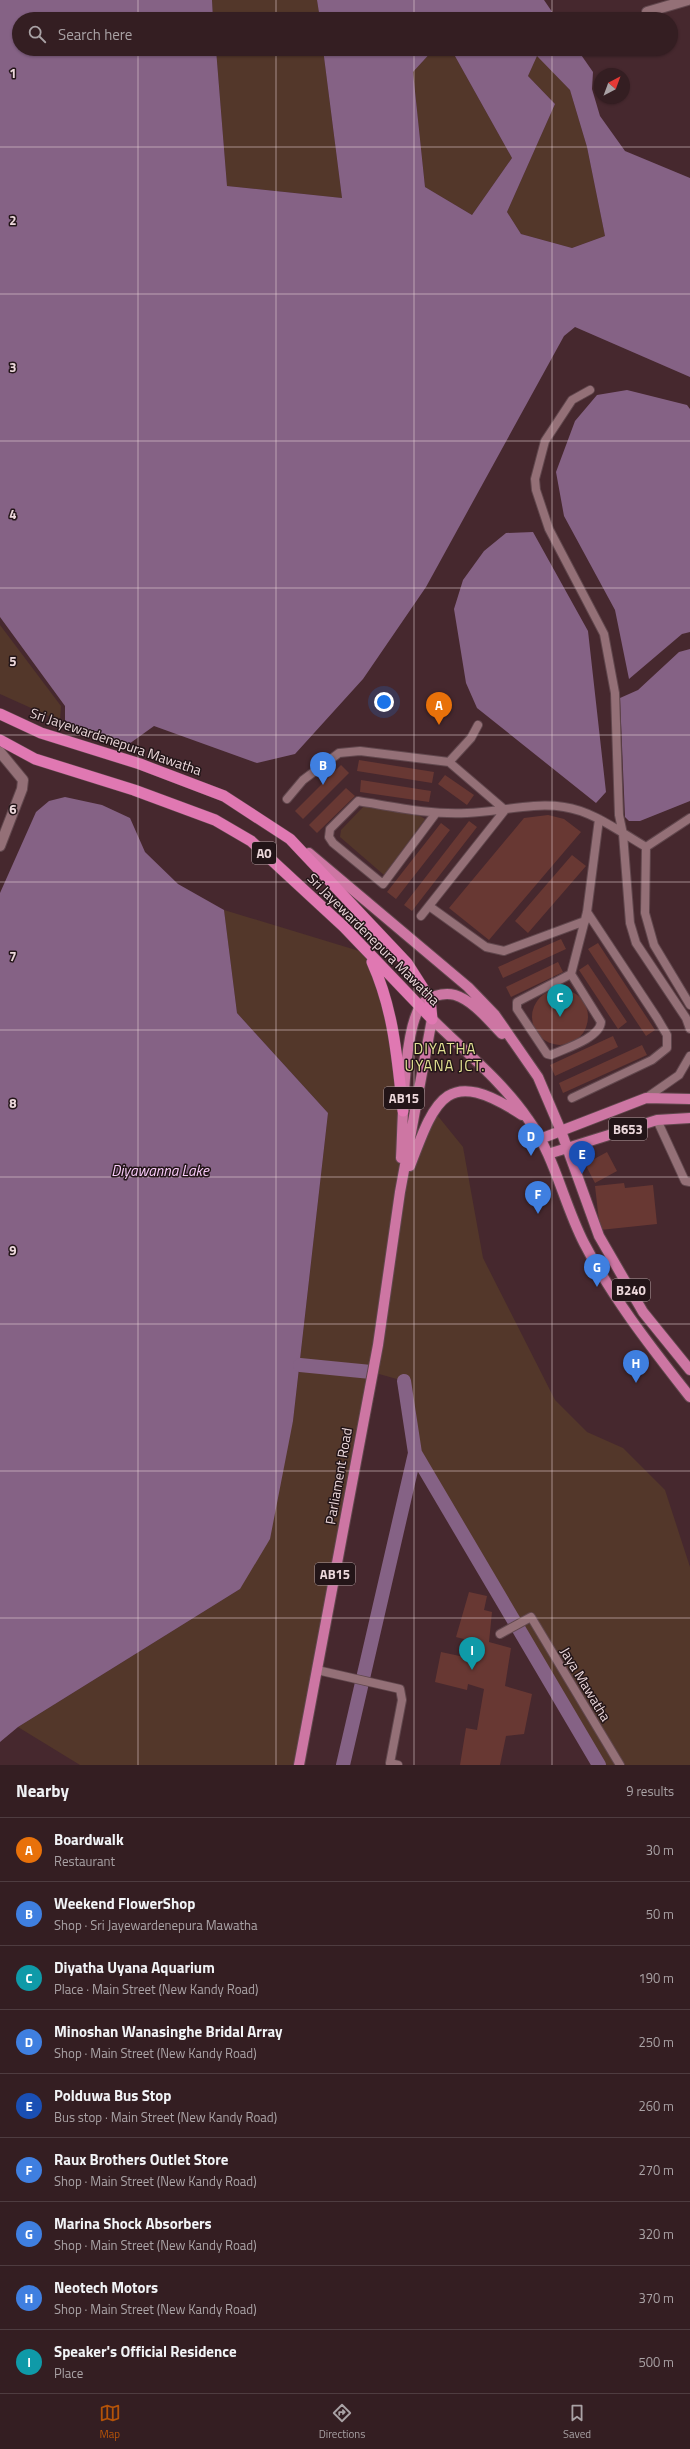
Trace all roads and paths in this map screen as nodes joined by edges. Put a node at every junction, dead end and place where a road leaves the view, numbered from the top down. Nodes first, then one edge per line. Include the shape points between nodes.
1 (688, 0) edge
2 (647, 12) dead end
3 (590, 390) dead end
4 (0, 714) edge
5 (478, 726) dead end
6 (0, 740) edge
7 (0, 752) edge
8 (449, 762) junction
9 (287, 798) dead end
10 (505, 810) junction
11 (436, 814) junction
12 (690, 818) edge
13 (599, 819) junction
14 (623, 834) junction
15 (290, 839) junction
16 (0, 846) edge
17 (646, 846) junction
18 (429, 906) junction
19 (587, 912) junction
20 (421, 916) dead end
21 (586, 921) junction
22 (368, 954) junction
23 (571, 974) junction
24 (430, 999) junction
25 (690, 1005) edge
26 (420, 1006) junction
27 (432, 1019) junction
28 (690, 1029) edge
29 (523, 1055) junction
30 (690, 1056) edge
31 (572, 1098) dead end
32 (646, 1098) junction
33 (690, 1099) edge
34 (403, 1111) junction
35 (690, 1118) edge
36 (529, 1119) junction
37 (657, 1120) junction
38 (561, 1131) junction
39 (540, 1139) junction
40 (567, 1148) junction
41 (548, 1154) junction
42 (690, 1182) edge
43 (400, 1192) junction
44 (690, 1370) edge
45 (690, 1397) edge
46 (500, 1634) dead end
47 (317, 1670) junction
48 (299, 1765) edge
49 (398, 1765) edge
50 (620, 1765) edge

1 - 2 street
3 - 14 lane via 572,400 545,441 535,479 536,490 549,528 604,634 615,693 619,815
4 - 15 highway, Sri Jayewardenepura Mawatha / A0 via 41,733 140,764 224,796
5 - 8 lane via 471,738
6 - 22 highway, Sri Jayewardenepura Mawatha / A0 via 35,759 134,790 215,820 251,841 344,927
7 - 16 street via 23,780 22,789
8 - 9 lane via 360,751 338,753 303,780
8 - 10 lane
10 - 11 lane
10 - 13 lane via 536,806 565,807
10 - 18 lane
11 - 11 lane via 358,800 330,829 329,837 383,884
12 - 17 lane
13 - 14 lane
13 - 19 lane
14 - 17 lane
14 - 28 lane via 630,923 636,943 686,1018
15 - 24 highway, Sri Jayewardenepura Mawatha / A0 via 407,963
15 - 29 main road via 468,987 495,1015
17 - 25 lane via 645,914 654,945
18 - 20 lane
18 - 21 lane via 486,947 504,952
19 - 21 lane
19 - 31 lane via 658,1018 667,1035 667,1048 652,1060
21 - 23 lane
22 - 26 highway, Sri Jayewardenepura Mawatha / A0
22 - 34 highway via 388,1001 394,1029
23 - 23 lane via 517,1002 517,1009 547,1054 551,1055 595,1034 601,1028 601,1022
24 - 26 main road
24 - 27 highway, Sri Jayewardenepura Mawatha / A0
24 - 29 main road via 438,995 455,995 472,1004
26 - 27 highway, Sri Jayewardenepura Mawatha / A0
26 - 34 main road, Parliament Road / AB15 via 412,1026
27 - 36 main road, B240 via 513,1099
27 - 43 main road, Parliament Road / AB15
29 - 38 main road, B240 via 538,1077
30 - 32 lane via 679,1075
32 - 33 main road, B653
32 - 38 main road, B653
34 - 43 main road, Parliament Road / AB15
35 - 37 main road, B653
36 - 39 main road, B240
36 - 43 main road via 482,1093 460,1091 444,1097 427,1121
37 - 40 main road, B653
37 - 42 lane via 685,1181
38 - 39 main road
38 - 40 main road, B240
39 - 41 main road, B240
40 - 41 main road
40 - 44 main road, B240 via 600,1236 643,1312
41 - 45 main road, B240 via 584,1242 630,1320
43 - 47 main road, Parliament Road / AB15 via 378,1345
46 - 50 lane, Jaya Mawatha via 531,1617
47 - 48 main road, Parliament Road / AB15
47 - 49 lane via 400,1689 402,1700 390,1763

